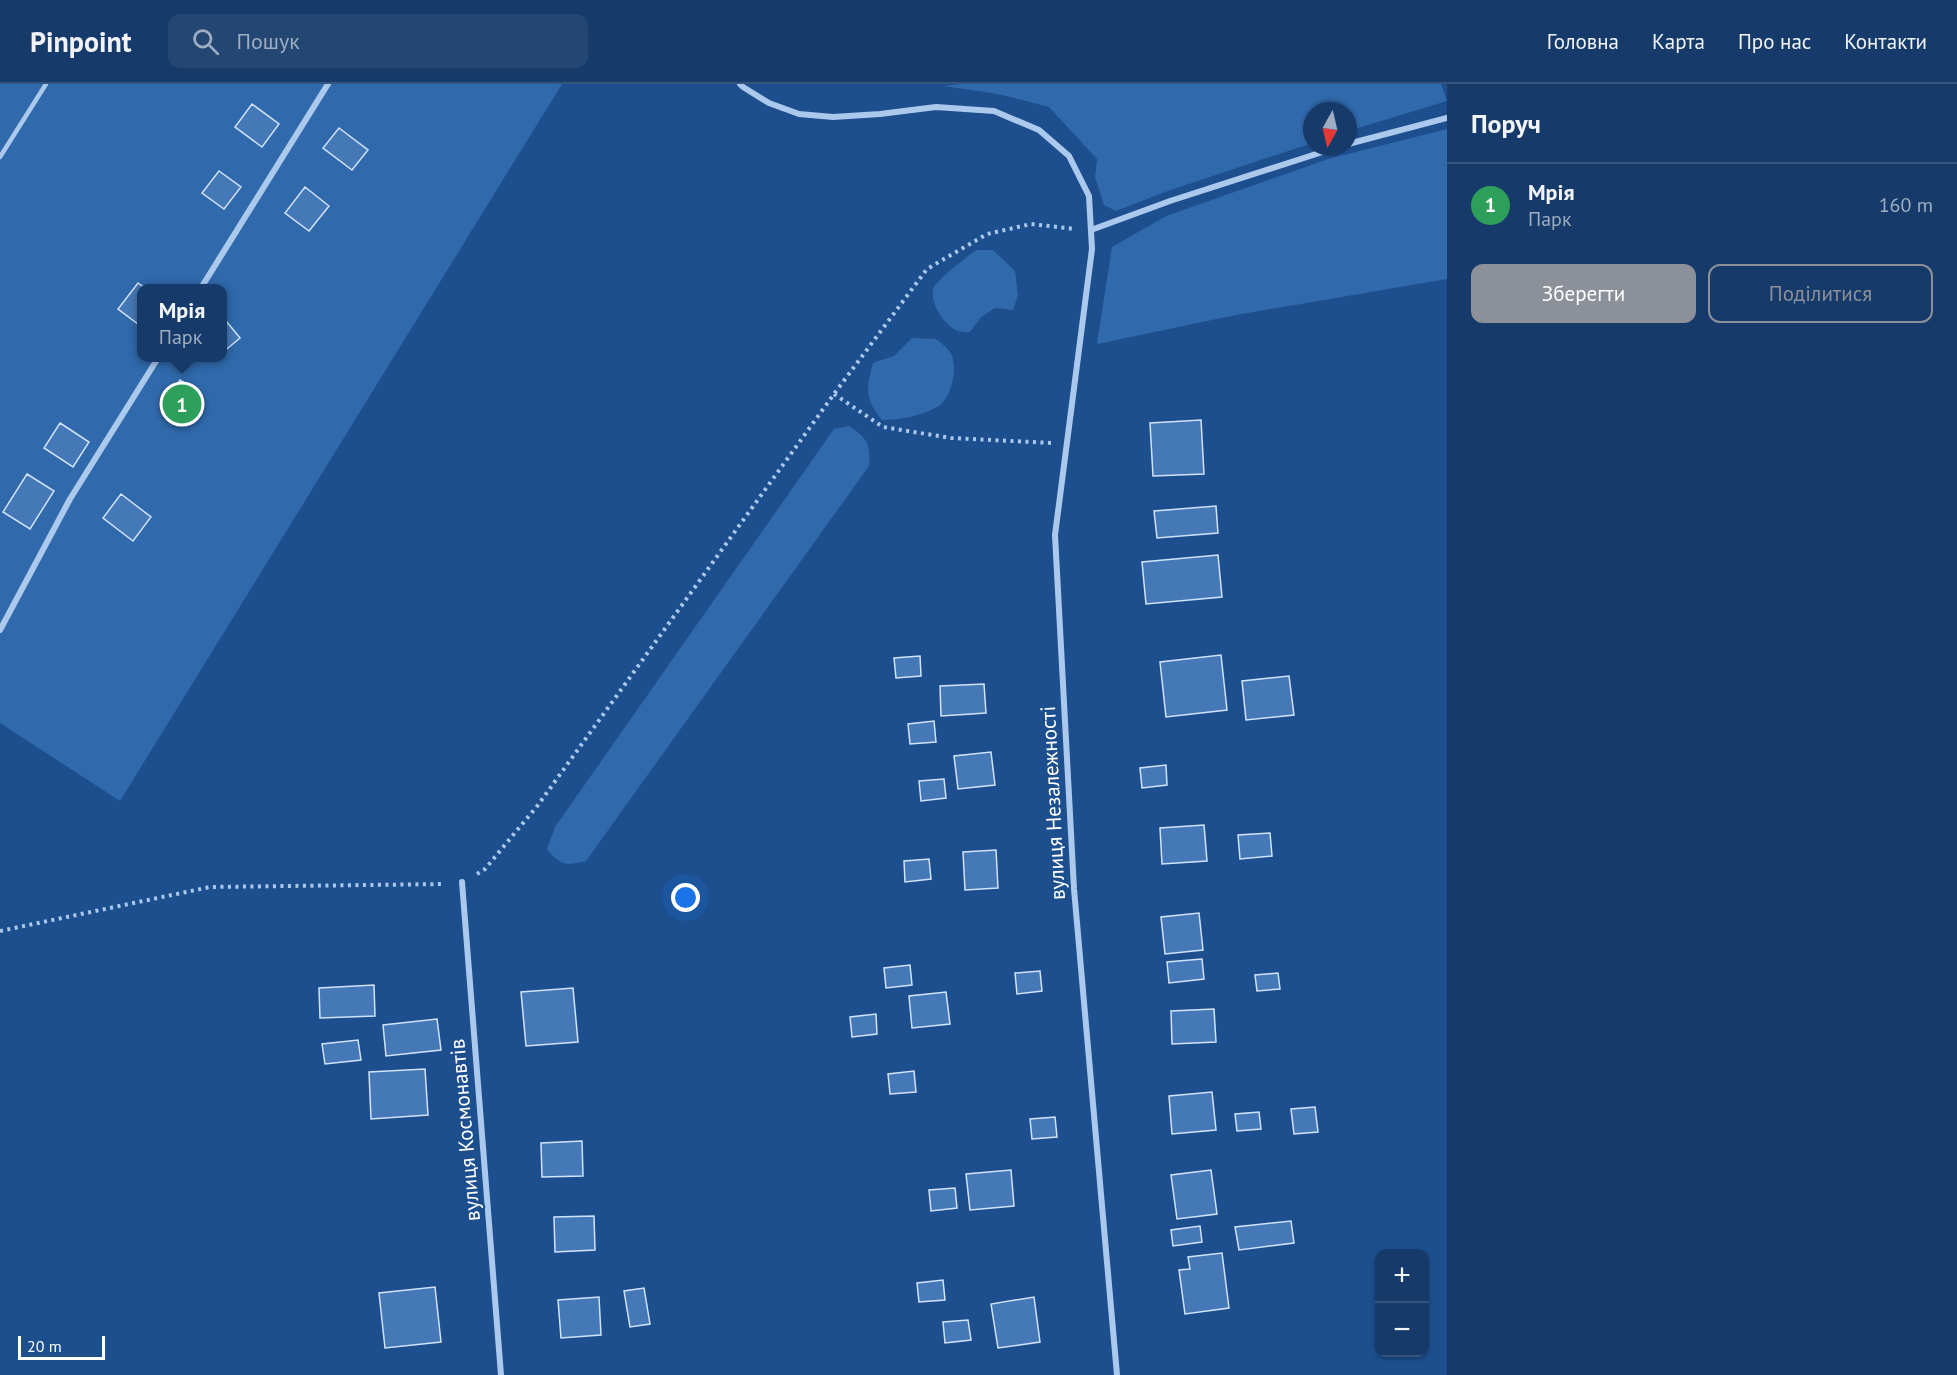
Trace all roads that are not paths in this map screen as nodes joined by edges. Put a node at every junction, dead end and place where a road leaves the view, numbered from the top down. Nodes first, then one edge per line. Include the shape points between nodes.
1 (46, 84) edge
2 (328, 84) edge
3 (740, 84) edge
4 (1447, 118) edge
5 (1357, 142) edge
6 (1310, 156) edge
7 (0, 157) edge
8 (1091, 230) junction
9 (203, 284) edge
10 (155, 362) edge
11 (0, 630) edge
12 (462, 882) road end
13 (501, 1375) edge
14 (1117, 1375) edge

1 - 7 lane
2 - 9 street
3 - 8 street, вулиця Незалежності via 769,103 799,114 844,117 936,107 994,111 1039,129 1069,156 1089,196
4 - 5 street
6 - 8 street
8 - 14 street, вулиця Незалежності via 1092,249 1055,535 1072,853
10 - 11 street via 70,499
12 - 13 street, вулиця Космонавтів

